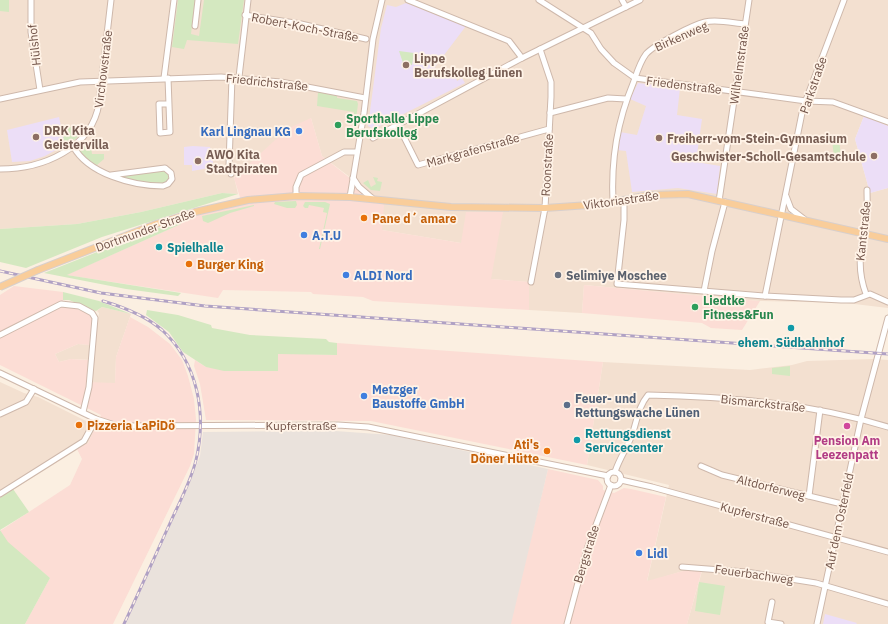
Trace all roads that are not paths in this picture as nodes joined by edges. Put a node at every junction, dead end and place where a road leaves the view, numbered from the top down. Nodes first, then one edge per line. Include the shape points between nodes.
1 (32, 0) edge
2 (111, 0) edge
3 (174, 0) edge
4 (198, 0) edge
5 (248, 0) edge
6 (382, 0) edge
7 (408, 0) edge
8 (539, 0) edge
9 (622, 0) edge
10 (640, 0) edge
11 (749, 0) edge
12 (844, 0) edge
13 (626, 7) junction
14 (245, 15) junction
15 (745, 24) junction
16 (195, 26) dead end
17 (584, 28) junction
18 (366, 39) dead end
19 (540, 49) junction
20 (522, 58) junction
21 (232, 77) junction
22 (239, 77) junction
23 (166, 78) junction
24 (635, 78) junction
25 (102, 81) junction
26 (40, 90) junction
27 (735, 91) junction
28 (365, 98) junction
29 (626, 98) junction
30 (0, 99) edge
31 (806, 101) junction
32 (169, 104) junction
33 (550, 113) junction
34 (888, 122) edge
35 (398, 124) junction
36 (548, 129) junction
37 (373, 138) dead end
38 (73, 146) junction
39 (357, 152) junction
40 (0, 169) edge
41 (230, 174) dead end
42 (111, 175) junction
43 (353, 178) junction
44 (866, 190) dead end
45 (786, 195) junction
46 (296, 196) junction
47 (350, 197) junction
48 (373, 199) junction
49 (624, 200) junction
50 (722, 201) junction
51 (613, 203) junction
52 (545, 208) junction
53 (782, 215) junction
54 (806, 220) junction
55 (863, 233) junction
56 (888, 239) edge
57 (531, 282) dead end
58 (0, 287) edge
59 (704, 291) junction
60 (866, 294) junction
61 (765, 296) junction
62 (888, 302) edge
63 (888, 318) edge
64 (0, 335) edge
65 (0, 373) edge
66 (34, 389) junction
67 (820, 410) junction
68 (83, 412) junction
69 (0, 414) edge
70 (861, 418) junction
71 (96, 419) junction
72 (888, 427) edge
73 (701, 466) dead end
74 (615, 472) junction
75 (608, 476) junction
76 (621, 480) junction
77 (610, 485) junction
78 (0, 494) edge
79 (809, 496) junction
80 (842, 504) junction
81 (835, 537) junction
82 (888, 552) edge
83 (682, 567) dead end
84 (825, 586) junction
85 (772, 602) dead end
86 (888, 604) edge
87 (567, 624) edge
88 (773, 624) edge
89 (781, 624) edge
90 (817, 624) edge

1 - 26 street, Hülshof via 31,36
2 - 25 street, Virchowstraße
3 - 23 street
4 - 16 street
5 - 14 street
6 - 28 street via 373,39
7 - 20 street via 509,41
8 - 17 street, Friedenstraße
9 - 13 street
10 - 13 street
11 - 15 street, Wilhelmstraße
12 - 31 street, Parkstraße
13 - 17 street
14 - 18 street, Robert-Koch-Straße via 301,24
14 - 22 street
15 - 24 street, Birkenweg via 705,22 665,40 646,54
15 - 27 street, Wilhelmstraße
17 - 19 street
17 - 24 street, Friedenstraße via 591,33 614,63
19 - 20 street
19 - 33 street, Roonstraße via 551,82
20 - 35 street
21 - 22 street, Friedrichstraße
21 - 23 street, Friedrichstraße
21 - 41 street
22 - 28 street, Friedrichstraße via 300,84
23 - 25 street, Friedrichstraße
23 - 32 street
24 - 27 street, Friedenstraße
24 - 29 street, Birkenweg
25 - 26 street, Friedrichstraße via 80,82
25 - 38 street, Virchowstraße via 94,122
26 - 30 street, Friedrichstraße
27 - 31 street, Friedenstraße
27 - 50 street, Wilhelmstraße
28 - 39 street
29 - 33 street via 608,98
29 - 51 street, Birkenweg via 616,133 612,171
31 - 34 street, Friedenstraße via 833,102
31 - 45 street, Parkstraße
32 - 32 street via 170,132 160,133 159,104
33 - 36 street, Roonstraße
35 - 36 street, Markgrafenstraße via 418,165
35 - 37 street
36 - 52 street, Roonstraße
38 - 40 street, Virchowstraße via 45,163 23,168
38 - 42 street via 85,162
39 - 43 street
39 - 46 street via 350,151 335,157 301,175 296,187
42 - 42 street via 126,181 153,186 168,184 172,179 171,173 165,168
43 - 47 street
43 - 48 street
44 - 55 street, Kantstraße via 867,209
45 - 53 street, Parkstraße
45 - 54 street via 791,208
46 - 47 main road, Dortmunder Straße
46 - 58 main road, Dortmunder Straße, bridge via 248,200 195,212 156,224
47 - 48 main road, Viktoriastraße
48 - 52 main road, Viktoriastraße via 450,207
49 - 50 main road, Viktoriastraße via 675,194
49 - 51 main road, Viktoriastraße
49 - 59 street via 617,284
50 - 53 main road, Viktoriastraße
50 - 59 street, Wilhelmstraße
51 - 52 main road, Viktoriastraße
52 - 57 street, Roonstraße
53 - 54 main road, Viktoriastraße
53 - 61 street, Parkstraße
54 - 55 main road, Viktoriastraße
55 - 56 main road, Viktoriastraße
55 - 60 street, Kantstraße via 859,261
59 - 61 street
60 - 61 street via 847,300
60 - 62 street via 873,294
63 - 70 street
64 - 68 street via 61,304 75,305 92,312 95,318 89,384
65 - 66 street, Kupferstraße
66 - 68 street, Kupferstraße
66 - 69 street via 26,402
67 - 70 street, Bismarckstraße
67 - 74 street, Bismarckstraße via 707,397 648,395 641,404 632,436
67 - 79 street
68 - 71 street, Kupferstraße
70 - 72 street, Bismarckstraße
70 - 80 street, Auf dem Osterfeld
71 - 75 street, Kupferstraße via 123,426 368,427
71 - 78 street via 84,441
73 - 79 street, Altdorferweg via 722,475
74 - 75 street
74 - 76 street via 620,475
75 - 77 street
76 - 77 street via 617,485
76 - 81 street, Kupferstraße
77 - 87 street, Bergstraße via 587,549
79 - 80 street, Altdorferweg
80 - 81 street, Auf dem Osterfeld
81 - 82 street, Kupferstraße
81 - 84 street, Auf dem Osterfeld
83 - 84 street, Feuerbachweg via 746,572
84 - 86 street, Feuerbachweg
84 - 90 street, Auf dem Osterfeld
85 - 88 street via 768,622
88 - 89 street

